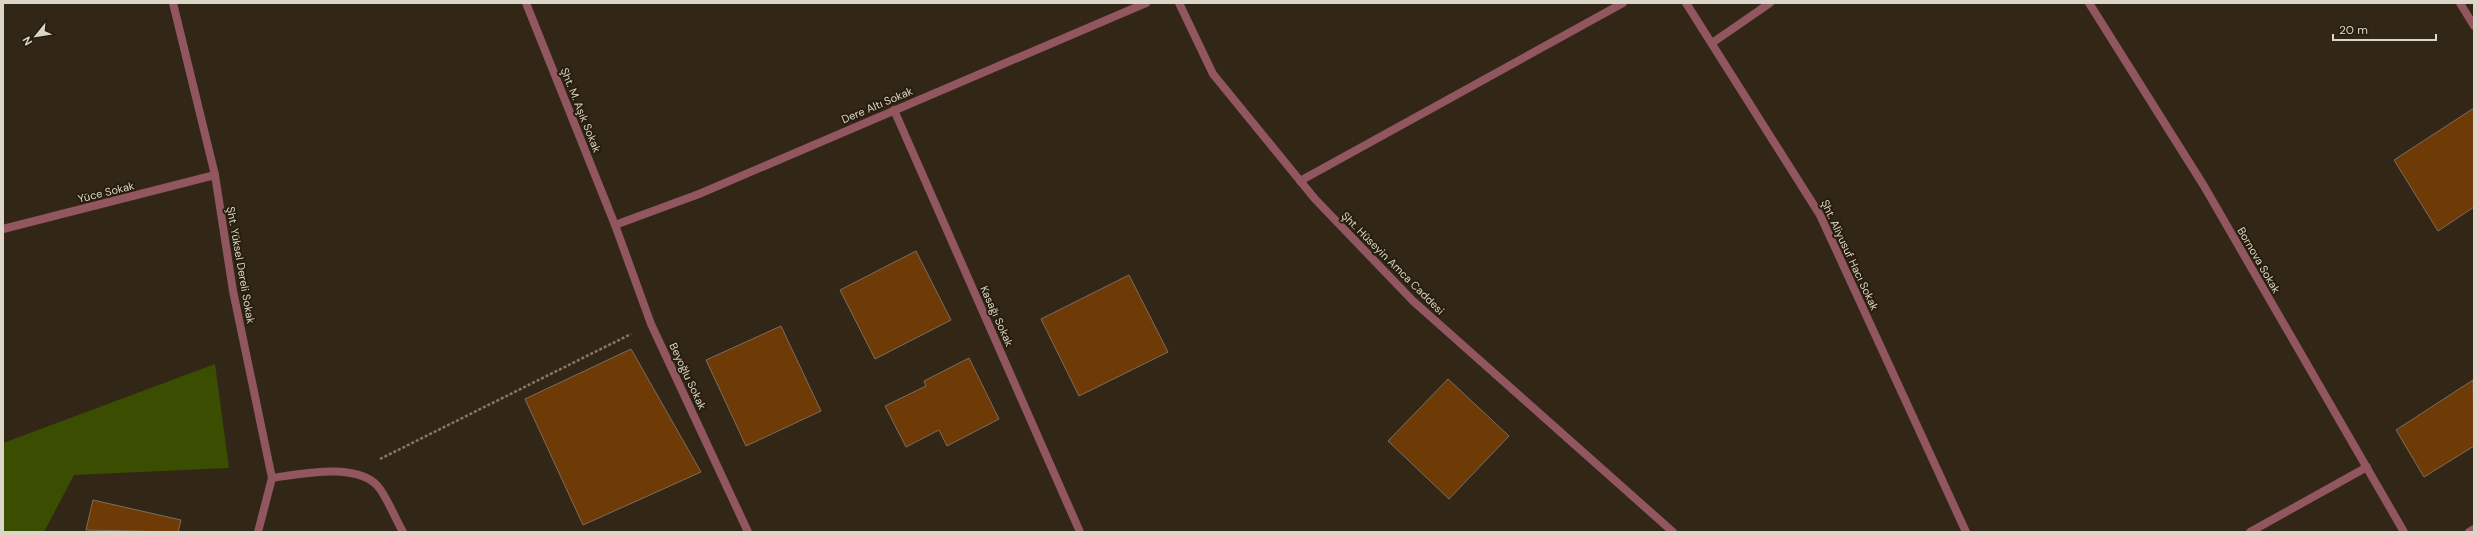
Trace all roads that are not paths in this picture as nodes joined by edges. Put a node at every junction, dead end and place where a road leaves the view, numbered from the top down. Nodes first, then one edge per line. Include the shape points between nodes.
1 (173, 3) edge
2 (526, 3) edge
3 (1146, 3) edge
4 (1179, 3) edge
5 (1623, 3) edge
6 (1686, 3) edge
7 (1770, 3) edge
8 (2089, 3) edge
9 (2460, 3) edge
10 (2474, 26) edge
11 (1712, 43) junction
12 (894, 110) junction
13 (215, 175) junction
14 (1300, 181) junction
15 (615, 226) junction
16 (3, 230) edge
17 (2367, 467) junction
18 (272, 478) junction
19 (2474, 529) edge
20 (258, 532) edge
21 (403, 532) edge
22 (748, 532) edge
23 (1080, 532) edge
24 (1673, 532) edge
25 (1966, 532) edge
26 (2250, 532) edge
27 (2404, 532) edge
28 (2469, 532) edge

1 - 13 street, Şht. Yüksel Dereli Sokak
2 - 15 street, Şht. M. Aşık Sokak
3 - 12 street, Dere Altı Sokak
4 - 14 street, Şht. Hüseyin Amca Caddesi via 1213,74
5 - 14 street
6 - 11 street, Şht. Aliyusuf Hacı Sokak
7 - 11 street
8 - 17 street, Bornova Sokak via 2204,186
9 - 10 street
11 - 25 street, Şht. Aliyusuf Hacı Sokak via 1820,215
12 - 15 street, Dere Altı Sokak via 699,194
12 - 23 street, Kasağı Sokak
13 - 16 street, Yüce Sokak
13 - 18 street, Şht. Yüksel Dereli Sokak via 233,291
14 - 24 street, Şht. Hüseyin Amca Caddesi via 1413,301
15 - 22 street, Beyoğlu Sokak via 651,324
17 - 26 street
17 - 27 street, Bornova Sokak
18 - 20 street, Şht. Yüksel Dereli Sokak
18 - 21 street via 314,472 354,472 379,488
19 - 28 street

